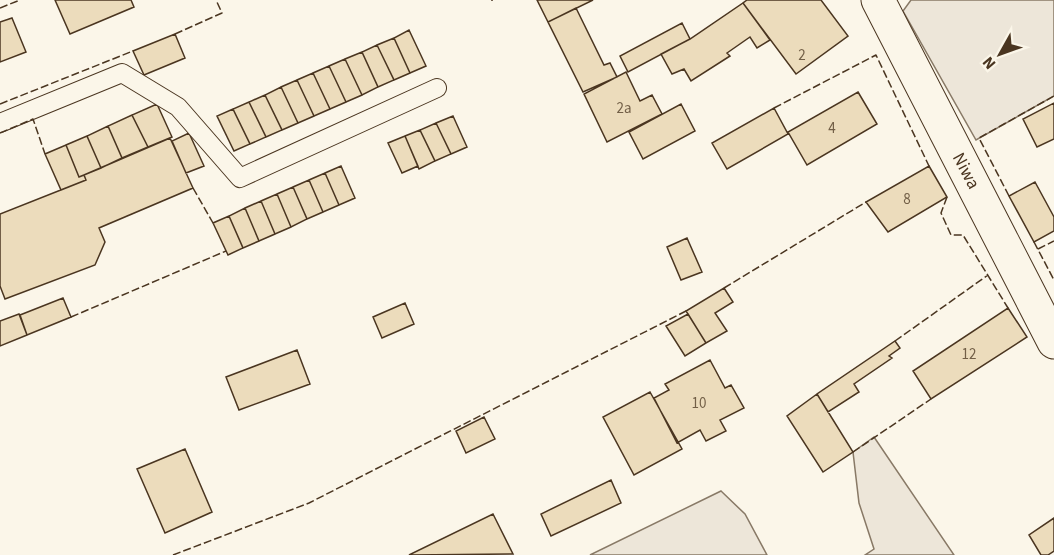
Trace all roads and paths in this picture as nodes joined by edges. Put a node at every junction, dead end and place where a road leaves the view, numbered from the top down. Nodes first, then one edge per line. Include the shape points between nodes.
1 (878, 0) edge
2 (437, 88) dead end
3 (0, 123) edge
4 (1054, 342) edge

1 - 4 street, Niwa
2 - 3 lane via 240,178 178,107 122,74

